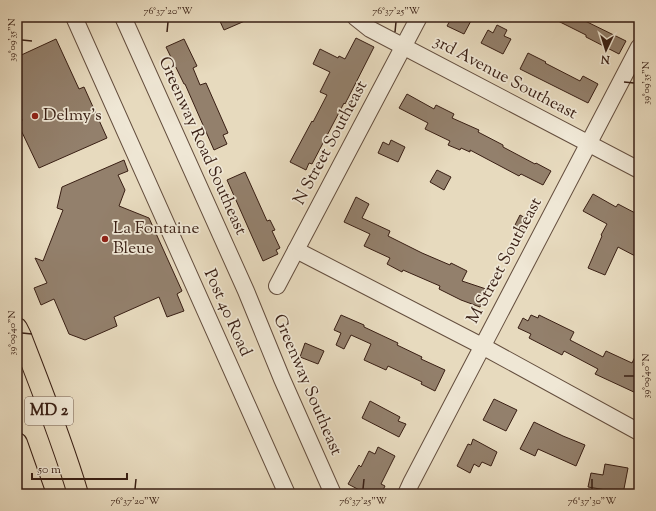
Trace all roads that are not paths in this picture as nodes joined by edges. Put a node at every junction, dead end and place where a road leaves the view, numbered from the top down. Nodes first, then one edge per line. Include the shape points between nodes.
1 (74, 17) edge
2 (355, 17) edge
3 (419, 17) edge
4 (129, 19) edge
5 (404, 46) junction
6 (639, 47) edge
7 (588, 143) junction
8 (639, 170) edge
9 (296, 250) junction
10 (277, 286) dead end
11 (246, 291) joint
12 (17, 328) edge
13 (482, 346) junction
14 (639, 432) edge
15 (17, 443) edge
16 (35, 494) edge
17 (78, 494) edge
18 (287, 494) edge
19 (333, 494) edge
20 (406, 494) edge

1 - 18 street, Post 40 Road
2 - 5 street, 3rd Avenue Southeast
3 - 5 street, N Street Southeast
4 - 11 street, Greenway Road Southeast
5 - 7 street, 3rd Avenue Southeast
5 - 9 street, N Street Southeast
6 - 7 street, M Street Southeast
7 - 8 street, 3rd Avenue Southeast
7 - 13 street, M Street Southeast
9 - 10 street, N Street Southeast
9 - 13 street
11 - 19 street, Greenway Southeast
12 - 17 main road, MD 2 via 69,463
13 - 14 street
13 - 20 street, M Street Southeast
15 - 16 main road, MD 2

